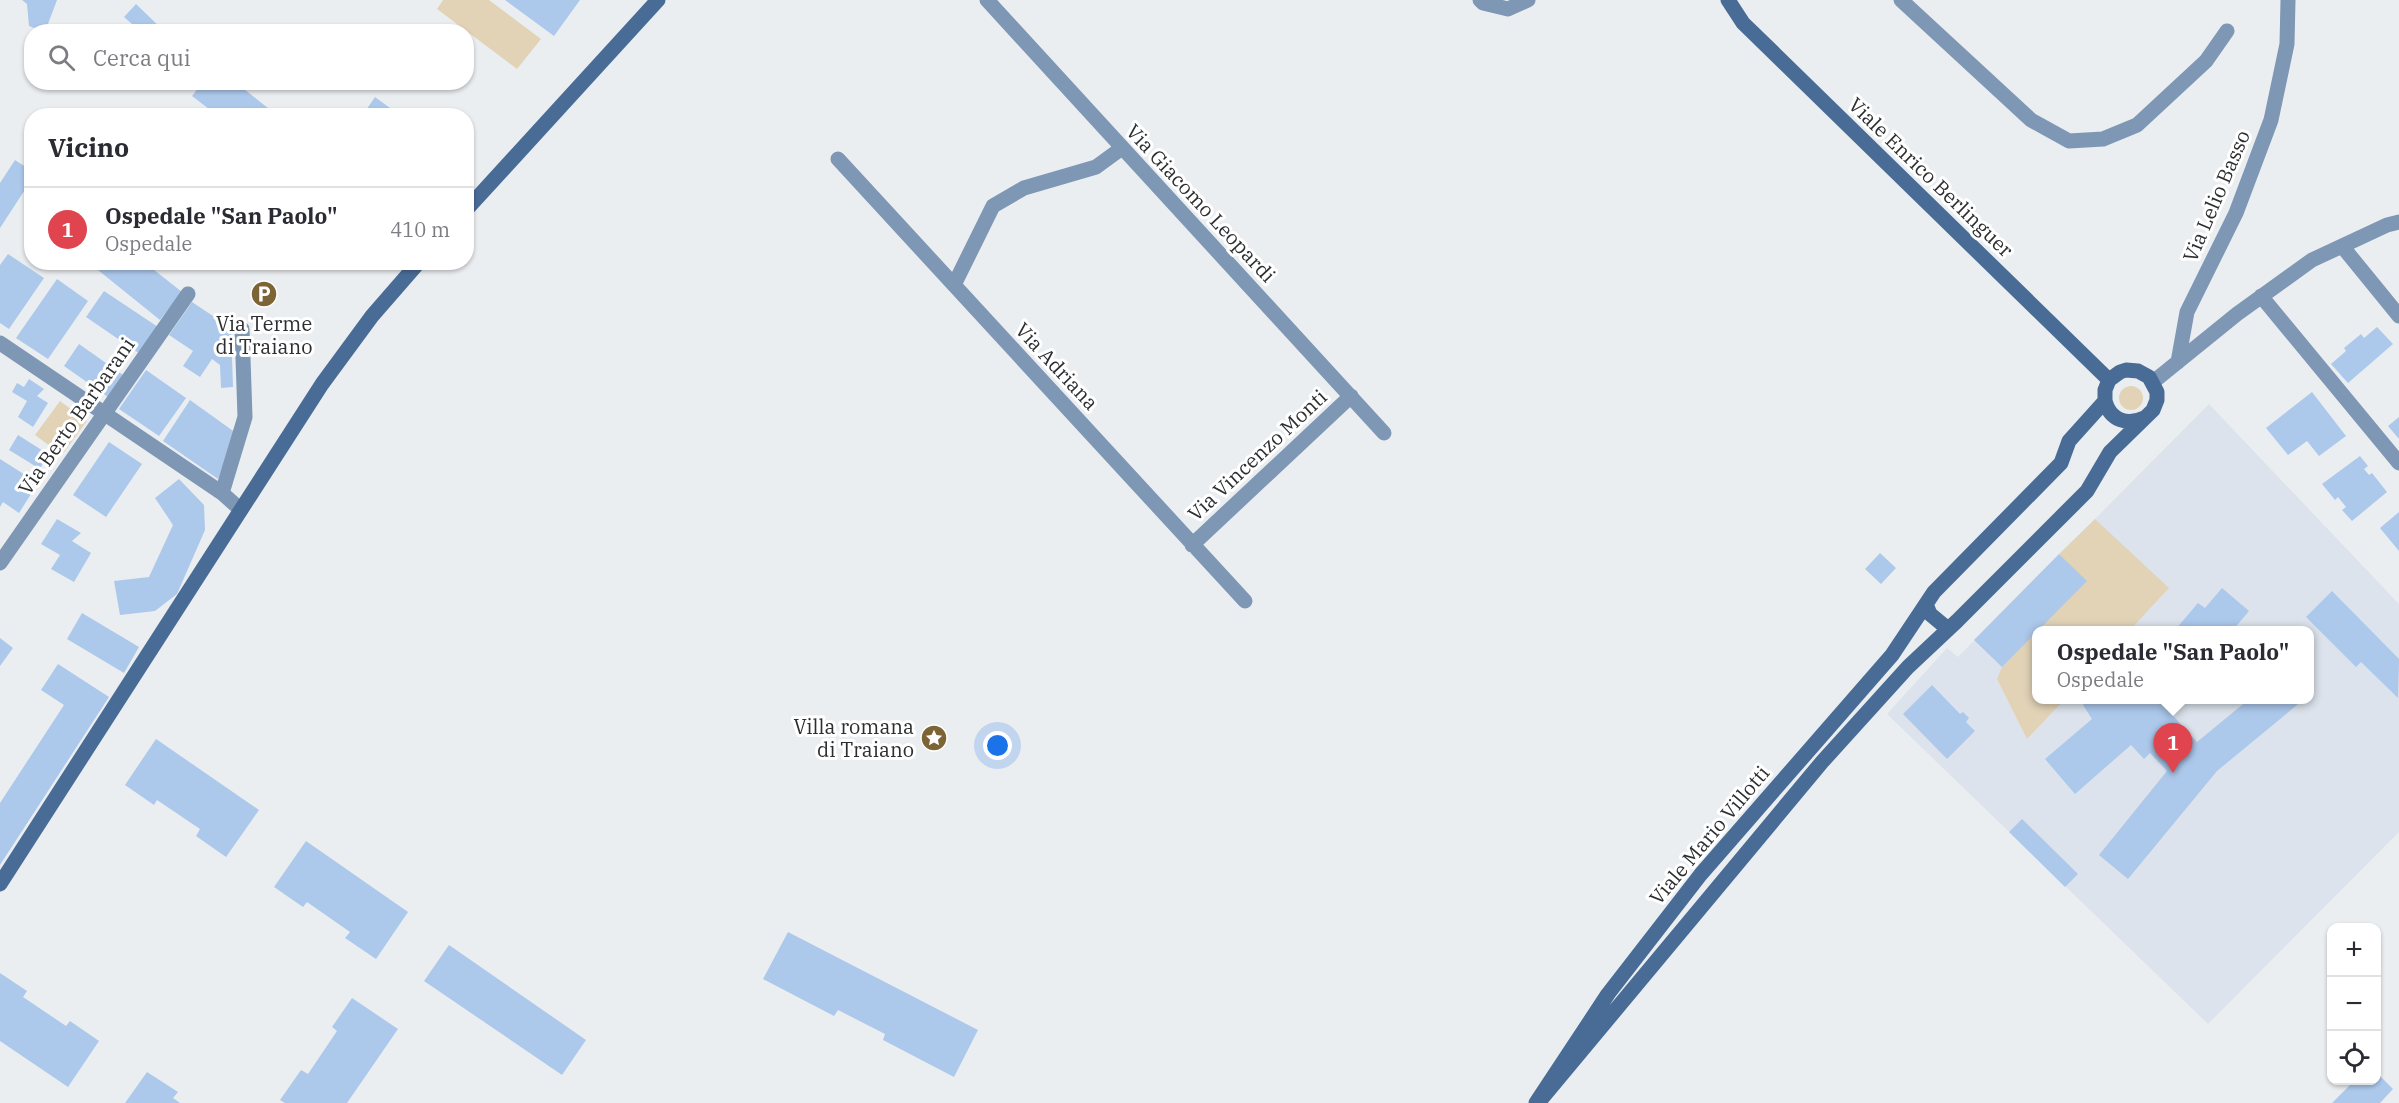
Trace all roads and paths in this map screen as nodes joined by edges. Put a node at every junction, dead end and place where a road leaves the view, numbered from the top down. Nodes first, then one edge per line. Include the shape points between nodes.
1 (658, 0) edge
2 (987, 0) edge
3 (1480, 0) edge
4 (1528, 0) edge
5 (1728, 0) edge
6 (1901, 0) edge
7 (2288, 0) edge
8 (2227, 31) dead end
9 (1122, 148) junction
10 (838, 159) dead end
11 (474, 201) edge
12 (2399, 222) edge
13 (2342, 246) junction
14 (411, 270) edge
15 (954, 285) junction
16 (188, 294) dead end
17 (2261, 296) junction
18 (2399, 316) edge
19 (242, 329) dead end
20 (0, 342) edge
21 (2178, 362) junction
22 (2109, 380) junction
23 (2153, 382) junction
24 (1351, 396) junction
25 (2105, 401) junction
26 (103, 412) junction
27 (2144, 418) junction
28 (1384, 433) dead end
29 (2399, 463) edge
30 (222, 493) junction
31 (240, 509) junction
32 (1192, 545) junction
33 (0, 563) edge
34 (1245, 602) dead end
35 (1926, 604) junction
36 (1948, 628) junction
37 (0, 884) edge
38 (1537, 1103) edge

1 - 11 street
2 - 9 street, Via Giacomo Leopardi
3 - 4 street via 1508,9
5 - 22 street, Viale Enrico Berlinguer via 1743,23
6 - 8 street via 2031,120 2069,141 2103,139 2137,125 2206,61
7 - 21 street, Via Lelio Basso via 2287,44 2271,120 2236,213 2187,312
9 - 15 street via 1096,167 1024,188 993,206
9 - 24 street, Via Giacomo Leopardi
10 - 15 street, Via Adriana
12 - 13 street
13 - 17 street via 2312,260
13 - 18 street
14 - 31 street via 322,384
15 - 32 street, Via Adriana
16 - 26 street, Via Berto Barbarani
17 - 21 street
17 - 29 street
19 - 30 street via 245,417
20 - 26 street
21 - 23 street
22 - 23 street via 2120,372 2134,370 2143,372
22 - 25 street
23 - 27 street via 2157,400
24 - 28 street, Via Giacomo Leopardi
24 - 32 street, Via Vincenzo Monti
25 - 27 street via 2120,420 2133,422
25 - 35 street, Viale Mario Villotti via 2069,441 2061,463
26 - 30 street
26 - 33 street, Via Berto Barbarani
27 - 36 street, Viale Mario Villotti via 2110,452 2087,491
30 - 31 street
31 - 37 street
32 - 34 street, Via Adriana
35 - 36 street via 1930,614
35 - 38 street, Viale Mario Villotti via 1892,655 1701,874 1608,994
36 - 38 street, Viale Mario Villotti via 1822,762

